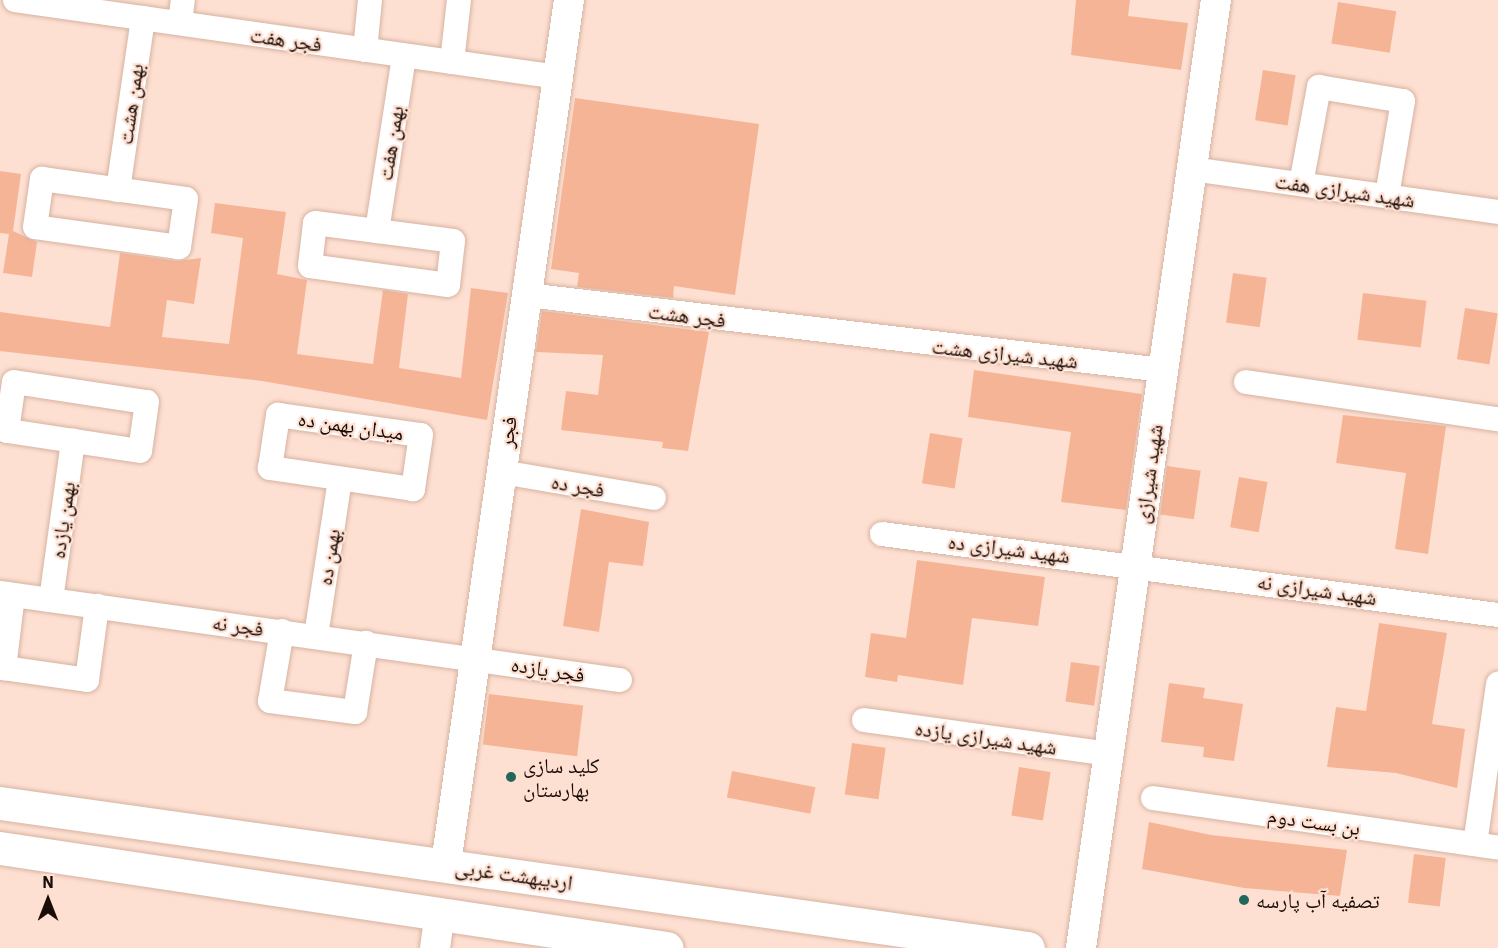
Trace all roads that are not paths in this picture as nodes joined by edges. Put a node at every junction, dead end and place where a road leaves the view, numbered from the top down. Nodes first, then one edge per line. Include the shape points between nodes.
1 (15, 0) edge
2 (370, 0) edge
3 (459, 0) edge
4 (569, 0) edge
5 (1216, 0) edge
6 (99, 6) edge
7 (181, 12) edge
8 (143, 18) junction
9 (365, 50) junction
10 (404, 56) junction
11 (452, 62) junction
12 (558, 77) junction
13 (1192, 169) junction
14 (1301, 184) junction
15 (118, 190) junction
16 (1387, 196) junction
17 (1498, 212) edge
18 (377, 231) junction
19 (527, 295) junction
20 (846, 334) joint
21 (1163, 370) junction
22 (1246, 382) dead end
23 (1498, 420) edge
24 (73, 441) junction
25 (502, 472) junction
26 (340, 479) junction
27 (654, 498) dead end
28 (882, 534) dead end
29 (1136, 563) junction
30 (7, 594) edge
31 (51, 600) junction
32 (97, 606) junction
33 (1498, 615) edge
34 (282, 631) junction
35 (316, 636) junction
36 (366, 643) junction
37 (475, 658) junction
38 (620, 680) dead end
39 (1498, 684) edge
40 (864, 720) dead end
41 (1108, 754) junction
42 (1153, 798) dead end
43 (0, 803) edge
44 (1486, 846) edge
45 (0, 848) edge
46 (446, 864) junction
47 (440, 914) junction
48 (435, 948) edge
49 (667, 948) edge
50 (1028, 948) edge
51 (1081, 948) edge

1 - 6 street, فجر هفت
2 - 9 street
3 - 11 street
4 - 12 street, فجر
5 - 13 street, شهید شیرازی
6 - 8 street, فجر هفت
7 - 8 street, فجر هفت
7 - 9 street, فجر هفت
8 - 15 street, بهمن هشت
9 - 10 street, فجر هفت
10 - 11 street, فجر هفت
10 - 18 street, بهمن هفت
11 - 12 street, فجر هفت
12 - 19 street, فجر
13 - 14 street, شهید شیرازی هفت
13 - 21 street, شهید شیرازی
14 - 16 street, شهید شیرازی هفت
14 - 16 street via 1319,87 1403,100
15 - 15 street via 186,199 179,247 35,227 42,179
16 - 17 street, شهید شیرازی هفت
18 - 18 street via 453,241 448,285 309,266 315,223
19 - 20 street, فجر هشت
19 - 25 street, فجر
20 - 21 street, شهید شیرازی هشت
21 - 29 street, شهید شیرازی
22 - 23 street
24 - 24 street via 140,451 147,402 14,382 7,431
24 - 31 street, بهمن یازده
25 - 27 street, فجر ده
25 - 37 street, فجر
26 - 26 street, میدان بهمن ده via 413,489 421,435 278,415 270,468
26 - 35 street, بهمن ده
28 - 29 street, شهید شیرازی ده
29 - 33 street, شهید شیرازی نه
29 - 41 street, شهید شیرازی
30 - 31 street, فجر نه
30 - 32 street via 4,668 87,680
31 - 32 street, فجر نه
32 - 34 street, فجر نه
34 - 35 street, فجر نه
34 - 36 street via 270,701 355,712
35 - 36 street, فجر نه
36 - 37 street, فجر نه
37 - 38 street, فجر یازده
37 - 46 street, فجر
39 - 44 street
40 - 41 street, شهید شیرازی یازده
41 - 51 street, شهید شیرازی
42 - 44 street, بن بست دوم
43 - 46 main road, اردیبهشت غربی
45 - 47 main road
46 - 50 main road, اردیبهشت غربی
47 - 48 street
47 - 49 main road

